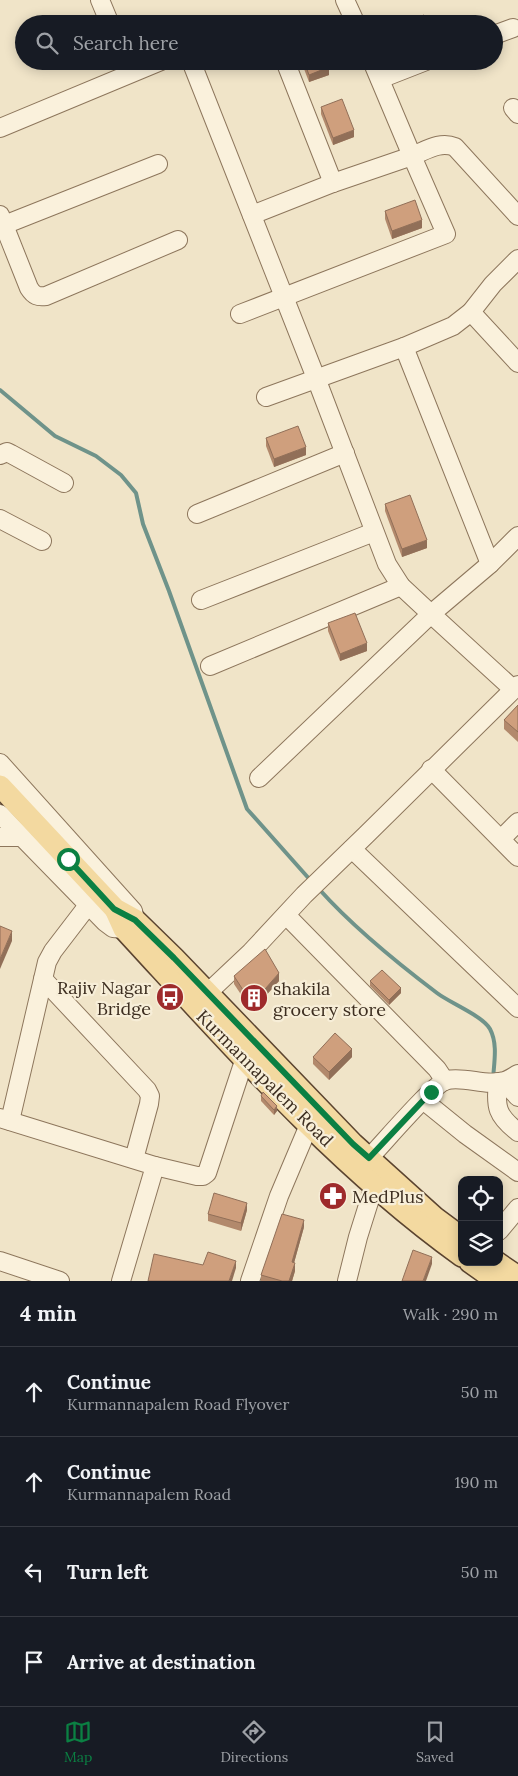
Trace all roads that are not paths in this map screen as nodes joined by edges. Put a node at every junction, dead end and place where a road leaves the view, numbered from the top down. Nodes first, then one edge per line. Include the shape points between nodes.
1 (100, 0) edge
2 (345, 0) edge
3 (106, 15) edge
4 (352, 15) edge
5 (513, 28) dead end
6 (503, 32) edge
7 (121, 70) edge
8 (195, 70) edge
9 (289, 70) edge
10 (376, 70) edge
11 (403, 70) edge
12 (380, 79) junction
13 (0, 128) edge
14 (412, 156) junction
15 (158, 164) dead end
16 (333, 183) junction
17 (252, 215) junction
18 (518, 216) edge
19 (2, 220) edge
20 (178, 240) dead end
21 (518, 259) edge
22 (284, 296) junction
23 (471, 312) junction
24 (240, 314) dead end
25 (404, 347) junction
26 (518, 363) edge
27 (316, 378) junction
28 (266, 397) dead end
29 (345, 452) junction
30 (0, 455) edge
31 (64, 483) dead end
32 (196, 514) dead end
33 (0, 519) edge
34 (374, 532) junction
35 (518, 536) edge
36 (42, 541) dead end
37 (490, 564) junction
38 (401, 586) junction
39 (201, 600) dead end
40 (431, 614) junction
41 (210, 666) dead end
42 (516, 687) edge
43 (0, 764) edge
44 (431, 769) junction
45 (259, 778) dead end
46 (0, 786) edge
47 (0, 814) edge
48 (518, 822) edge
49 (0, 837) edge
50 (22, 837) junction
51 (501, 839) junction
52 (352, 849) junction
53 (518, 857) edge
54 (89, 904) junction
55 (286, 915) junction
56 (129, 925) junction
57 (43, 979) junction
58 (201, 1000) junction
59 (518, 1008) edge
60 (244, 1061) junction
61 (501, 1080) edge
62 (445, 1081) junction
63 (518, 1096) edge
64 (423, 1100) junction
65 (5, 1119) edge
66 (309, 1125) junction
67 (518, 1132) edge
68 (369, 1158) junction
69 (134, 1159) junction
70 (154, 1166) junction
71 (518, 1172) edge
72 (374, 1186) junction
73 (518, 1208) edge
74 (503, 1226) edge
75 (458, 1235) edge
76 (458, 1253) edge
77 (0, 1260) edge
78 (485, 1272) edge
79 (518, 1277) edge
80 (60, 1281) edge
81 (121, 1281) edge
82 (250, 1281) edge
83 (348, 1281) edge

1 - 3 street
2 - 4 street
5 - 6 street
7 - 13 street
8 - 17 street
9 - 16 street
10 - 12 street
11 - 12 street
12 - 14 street
14 - 16 street
14 - 18 street via 440,144 455,147
14 - 22 street via 446,234
15 - 19 street
16 - 17 street
17 - 22 street
19 - 20 street via 29,288 39,296 46,296
21 - 23 street
22 - 24 street
22 - 27 street
23 - 25 street via 453,326
23 - 26 street
25 - 27 street
25 - 37 street
27 - 28 street
27 - 29 street
29 - 32 street
29 - 34 street
30 - 31 street via 12,454
33 - 36 street
34 - 38 street via 387,564
34 - 39 street
35 - 37 street
37 - 40 street
38 - 40 street
38 - 41 street
40 - 42 street
40 - 45 street
42 - 44 street
43 - 56 street via 133,911
44 - 51 street
44 - 52 street
46 - 56 main road, Kurmannapalem Road
47 - 50 street
48 - 51 street
49 - 50 street
50 - 54 street
51 - 53 street
52 - 55 street
52 - 59 street
54 - 56 street via 113,928
54 - 57 street via 53,951
55 - 58 street
55 - 62 street
56 - 58 main road, Kurmannapalem Road
57 - 65 street
57 - 69 street via 147,1090 149,1104
58 - 60 main road, Kurmannapalem Road
58 - 68 main road, Kurmannapalem Road
60 - 66 main road, Kurmannapalem Road
60 - 70 street via 207,1173 198,1176
61 - 62 street
61 - 63 street
61 - 67 street via 496,1097 497,1109
62 - 64 street
64 - 68 street
64 - 71 street
65 - 69 street
66 - 72 main road, Kurmannapalem Road
66 - 82 street via 279,1196
68 - 75 main road, Kurmannapalem Road
69 - 70 street
70 - 81 street
72 - 76 main road, Kurmannapalem Road
72 - 83 street
73 - 74 street
77 - 80 street
78 - 79 main road

